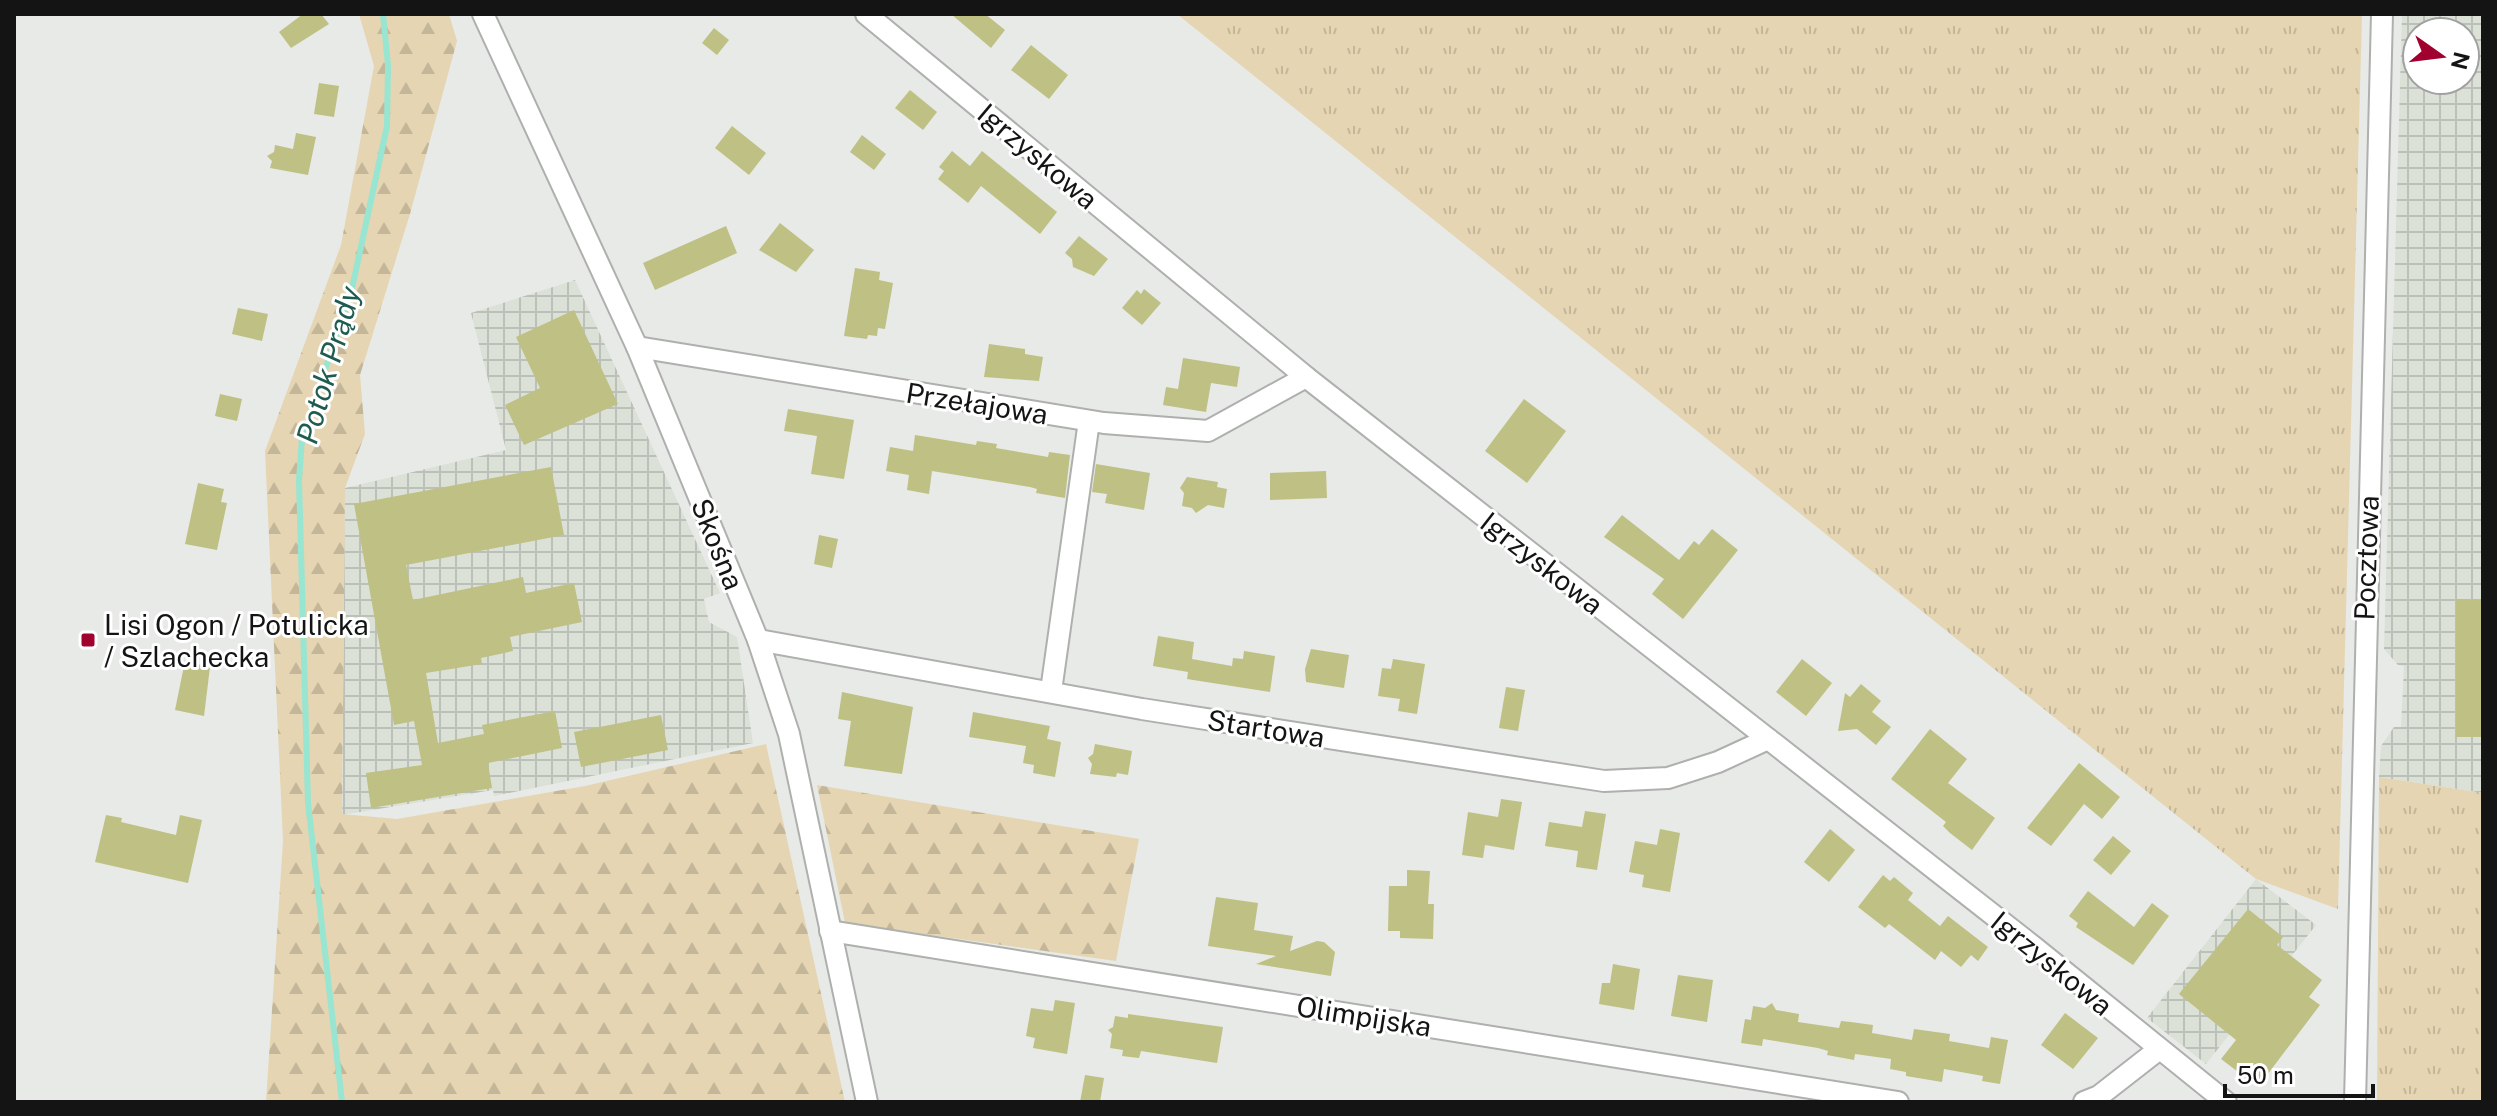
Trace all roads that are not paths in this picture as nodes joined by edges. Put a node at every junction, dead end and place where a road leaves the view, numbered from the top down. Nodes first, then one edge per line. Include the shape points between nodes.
1 (483, 14) edge
2 (866, 14) edge
3 (2382, 14) edge
4 (637, 347) junction
5 (1306, 377) junction
6 (1089, 421) junction
7 (758, 640) junction
8 (1051, 691) junction
9 (1768, 739) junction
10 (830, 931) junction
11 (2158, 1050) junction
12 (867, 1102) edge
13 (1898, 1102) edge
14 (2084, 1102) edge
15 (2226, 1102) edge
16 (2355, 1102) edge

1 - 4 street, Skośna
2 - 5 street, Igrzyskowa
3 - 16 street, Pocztowa
4 - 6 street, Przełajowa
4 - 7 street, Skośna
5 - 6 street, Przełajowa via 1208,431
5 - 9 street, Igrzyskowa
6 - 8 street
7 - 8 street, Startowa
7 - 10 street, Skośna via 789,734
8 - 9 street, Startowa via 1604,781 1668,778
9 - 11 street, Igrzyskowa
10 - 12 street, Skośna
10 - 13 street, Olimpijska
11 - 14 street
11 - 15 street, Igrzyskowa

